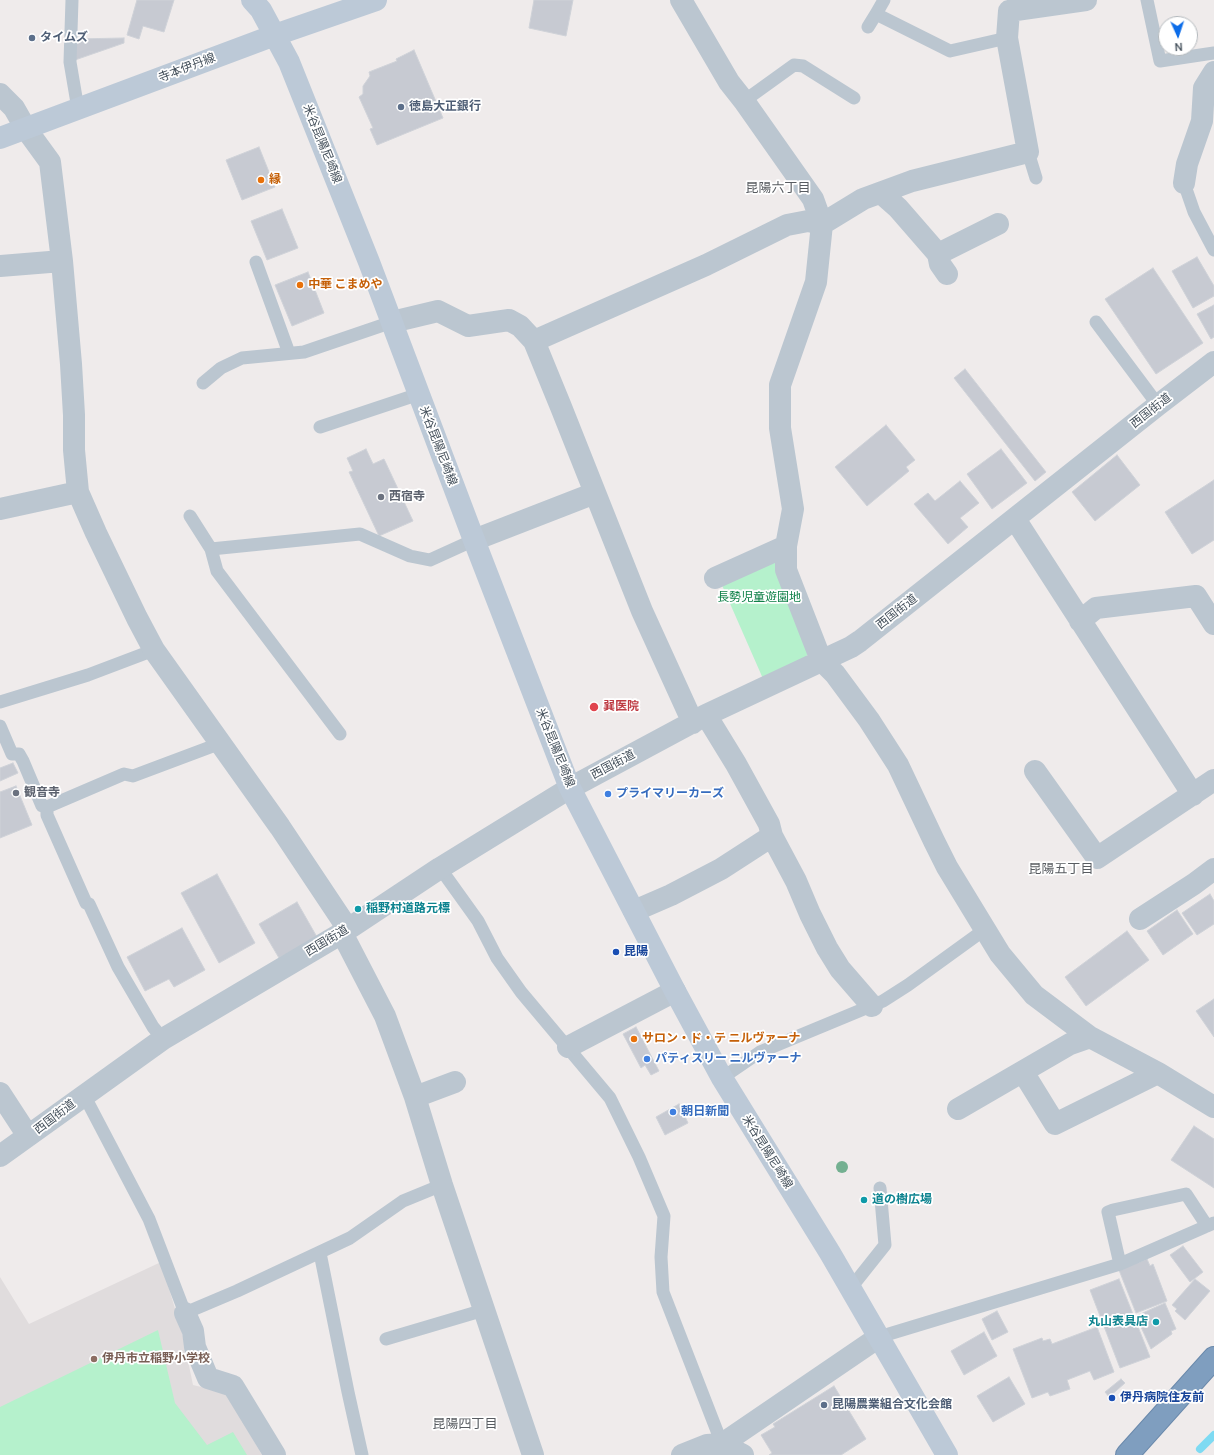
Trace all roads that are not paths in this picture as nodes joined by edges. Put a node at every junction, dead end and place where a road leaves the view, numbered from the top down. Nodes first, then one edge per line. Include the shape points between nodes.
1 (72, 0) edge
2 (252, 0) edge
3 (376, 0) edge
4 (681, 0) edge
5 (884, 0) edge
6 (1086, 0) edge
7 (1147, 0) edge
8 (876, 14) junction
9 (868, 27) dead end
10 (275, 35) junction
11 (1007, 38) junction
12 (1214, 53) edge
13 (1214, 72) edge
14 (0, 94) edge
15 (854, 98) dead end
16 (744, 101) junction
17 (78, 110) junction
18 (26, 129) junction
19 (0, 138) edge
20 (1028, 152) junction
21 (1036, 178) dead end
22 (1184, 183) joint
23 (881, 193) junction
24 (822, 224) junction
25 (998, 224) dead end
26 (1214, 250) edge
27 (938, 254) junction
28 (62, 261) junction
29 (256, 262) dead end
30 (0, 266) edge
31 (947, 274) dead end
32 (392, 322) junction
33 (1096, 322) dead end
34 (534, 342) junction
35 (289, 353) junction
36 (1212, 369) edge
37 (203, 383) dead end
38 (419, 394) junction
39 (1158, 405) junction
40 (320, 427) dead end
41 (78, 492) junction
42 (595, 493) junction
43 (0, 509) edge
44 (190, 516) dead end
45 (1015, 519) junction
46 (474, 540) junction
47 (786, 546) junction
48 (211, 549) junction
49 (715, 578) dead end
50 (1080, 621) junction
51 (1214, 624) edge
52 (154, 650) junction
53 (821, 660) junction
54 (0, 702) edge
55 (699, 719) junction
56 (0, 726) edge
57 (340, 734) dead end
58 (221, 743) junction
59 (1036, 771) dead end
60 (1214, 780) edge
61 (570, 788) junction
62 (1193, 795) junction
63 (47, 807) junction
64 (772, 836) junction
65 (440, 868) junction
66 (1214, 868) edge
67 (634, 911) junction
68 (1140, 919) dead end
69 (984, 930) junction
70 (342, 933) junction
71 (675, 991) junction
72 (872, 1006) junction
73 (1090, 1037) junction
74 (163, 1039) junction
75 (568, 1047) junction
76 (1023, 1072) junction
77 (1158, 1073) junction
78 (722, 1078) junction
79 (455, 1082) dead end
80 (0, 1093) edge
81 (84, 1095) junction
82 (415, 1097) junction
83 (1214, 1107) edge
84 (958, 1109) dead end
85 (28, 1136) junction
86 (0, 1156) edge
87 (442, 1185) junction
88 (880, 1188) dead end
89 (1211, 1225) edge
90 (320, 1253) junction
91 (1120, 1264) junction
92 (850, 1288) junction
93 (484, 1310) junction
94 (185, 1313) junction
95 (879, 1337) junction
96 (386, 1339) dead end
97 (1214, 1358) edge
98 (722, 1444) junction
99 (275, 1455) edge
100 (362, 1455) edge
101 (533, 1455) edge
102 (682, 1455) edge
103 (743, 1455) edge
104 (947, 1455) edge
105 (1127, 1455) edge

1 - 17 lane via 70,62
2 - 10 main road, 米谷昆陽尼崎線 via 261,10
3 - 10 main road, 寺本伊丹線
4 - 16 street via 729,82
5 - 8 lane
6 - 11 street via 1009,12
7 - 12 lane via 1160,61
8 - 9 lane
8 - 11 lane via 950,51
10 - 17 main road, 寺本伊丹線
10 - 32 main road, 米谷昆陽尼崎線 via 289,62
11 - 20 street
13 - 22 street via 1204,88 1202,121 1187,164
14 - 18 street via 14,108
15 - 16 lane via 803,66 794,65
16 - 24 street via 813,199
17 - 18 main road, 寺本伊丹線
18 - 19 main road, 寺本伊丹線
18 - 28 street via 50,162
20 - 21 lane
20 - 23 street via 932,169 912,181
22 - 26 lane via 1194,212
23 - 24 street via 863,199
23 - 27 street via 898,208
24 - 34 street via 808,221 787,225 706,265
24 - 47 street via 816,282 780,385 780,428 793,509
25 - 27 street
27 - 31 street via 940,264
28 - 30 street
28 - 41 street
29 - 35 lane
32 - 34 street via 438,311 468,326 509,320 520,326
32 - 35 lane via 304,352
32 - 38 main road, 米谷昆陽尼崎線
33 - 39 lane
34 - 42 street
35 - 37 lane via 242,358 221,368
36 - 39 street, 西国街道
38 - 40 lane
38 - 46 main road, 米谷昆陽尼崎線
39 - 45 street, 西国街道
41 - 43 street
41 - 52 street
42 - 46 street
42 - 55 street via 642,611
44 - 48 lane
45 - 50 street
45 - 53 street, 西国街道 via 860,641
46 - 48 lane via 430,560 410,556 360,534
46 - 61 main road, 米谷昆陽尼崎線
47 - 49 street
47 - 53 street via 786,570
48 - 57 lane via 217,571
50 - 51 street via 1096,608 1196,596
50 - 62 street
52 - 54 lane via 88,675
52 - 58 street
53 - 55 street, 西国街道
53 - 69 street via 835,674 869,720 898,765 934,841
55 - 61 street, 西国街道
55 - 64 street via 736,764 769,824
56 - 63 lane via 12,754 19,754 24,761 42,806
58 - 63 lane via 133,776 124,774
58 - 70 street via 344,923
59 - 62 street via 1098,858
60 - 62 street
61 - 65 street, 西国街道
61 - 67 main road, 米谷昆陽尼崎線
63 - 74 lane via 47,815 86,903 89,904 118,967 153,1027
64 - 67 street via 721,869
64 - 72 street via 827,948 840,969
65 - 70 street, 西国街道
65 - 75 lane via 478,920 497,958 521,992
66 - 68 street
67 - 71 main road, 米谷昆陽尼崎線
69 - 72 lane via 908,985
69 - 73 street via 1034,995
70 - 74 street, 西国街道
70 - 82 street via 385,1016
71 - 75 street
71 - 78 main road, 米谷昆陽尼崎線
72 - 78 lane via 760,1052
73 - 76 street via 1070,1044
73 - 77 street
74 - 81 street, 西国街道
75 - 98 lane via 610,1098 664,1216 661,1257 663,1292
76 - 77 street via 1055,1124
76 - 84 street
77 - 83 street
78 - 92 main road, 米谷昆陽尼崎線
79 - 82 street
80 - 85 street
81 - 85 street, 西国街道
81 - 94 lane via 149,1219
82 - 87 street
85 - 86 street, 西国街道
87 - 90 lane via 403,1201 350,1238
87 - 93 street
88 - 92 lane via 885,1245
89 - 91 lane
89 - 91 lane via 1186,1194 1108,1212
90 - 94 lane
90 - 100 lane
91 - 95 lane
92 - 95 main road, 米谷昆陽尼崎線
93 - 96 lane
93 - 101 street
94 - 99 street via 208,1378 233,1386
95 - 98 street
95 - 104 main road, 米谷昆陽尼崎線
97 - 105 highway
98 - 102 street via 707,1445
98 - 103 street

